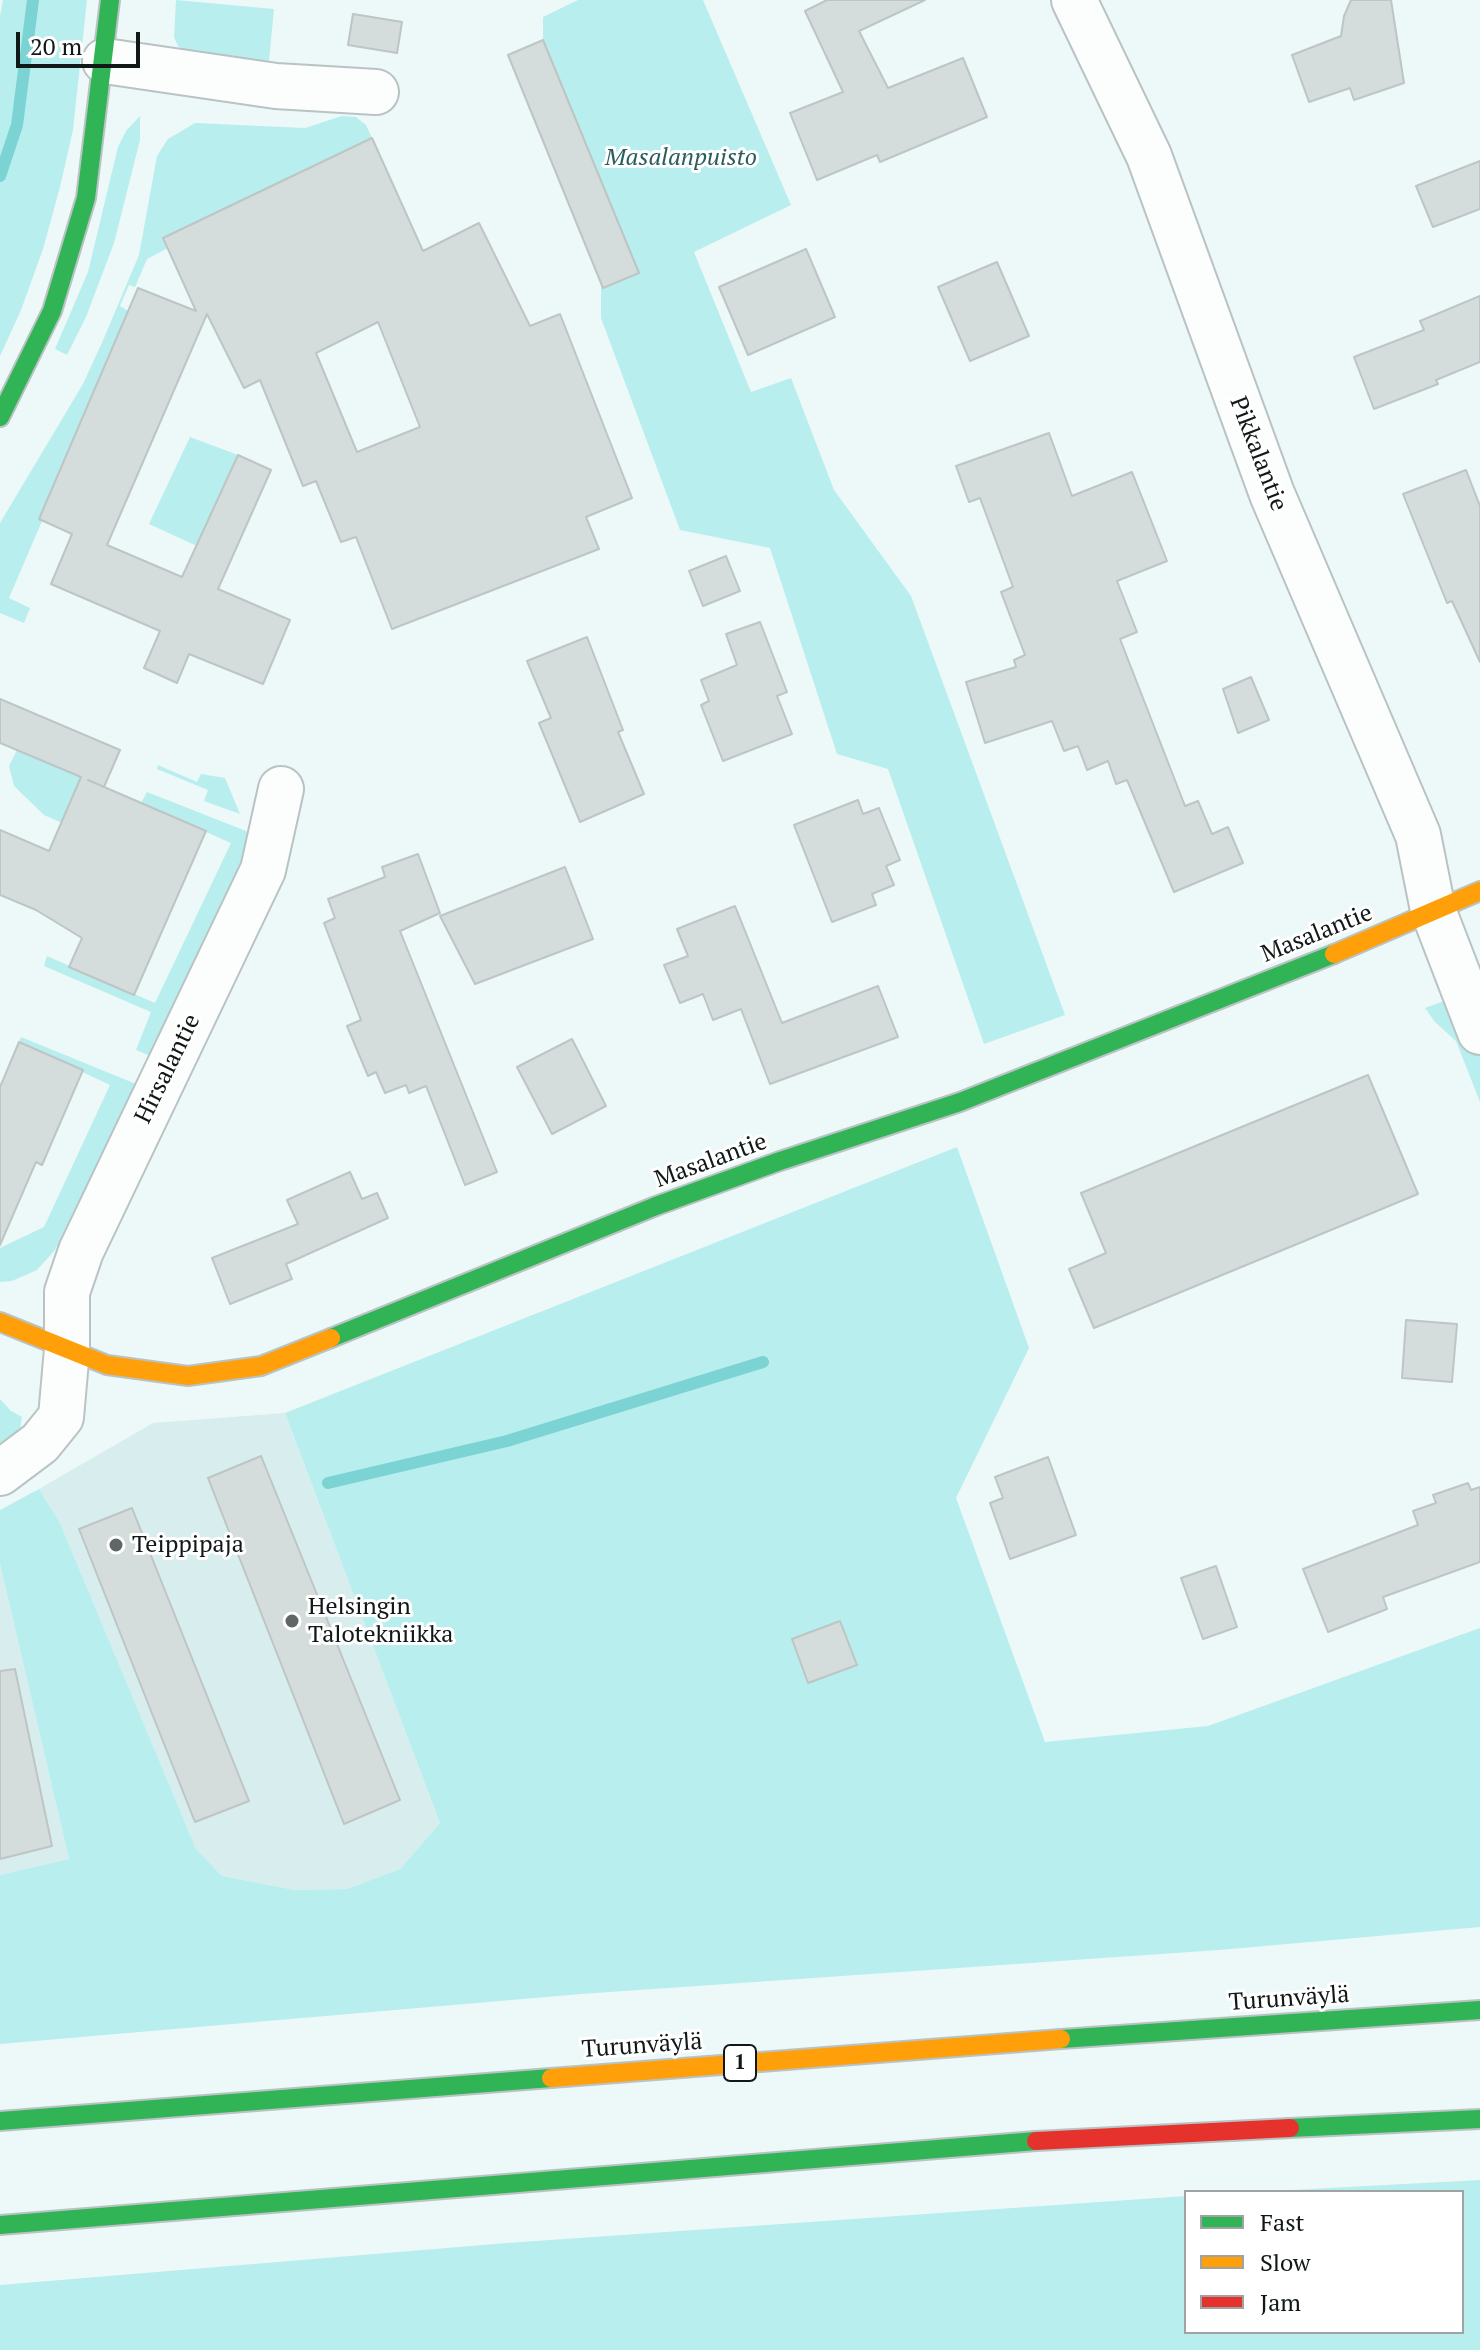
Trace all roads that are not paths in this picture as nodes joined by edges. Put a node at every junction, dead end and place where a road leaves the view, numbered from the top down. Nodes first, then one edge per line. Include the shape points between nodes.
1 (110, 0) edge
2 (1074, 0) edge
3 (105, 61) junction
4 (376, 92) dead end
5 (0, 417) edge
6 (281, 789) dead end
7 (1480, 891) edge
8 (1433, 910) junction
9 (1480, 1032) edge
10 (0, 1322) edge
11 (67, 1349) junction
12 (0, 1473) edge
13 (1480, 2010) edge
14 (1480, 2119) edge
15 (0, 2121) edge
16 (0, 2225) edge

1 - 3 main road
2 - 8 street, Pikkalantie via 1149,156 1272,494 1418,835
3 - 4 street via 276,86
3 - 5 main road via 86,198 52,311
6 - 11 street, Hirsalantie via 263,870 81,1251 67,1292
7 - 8 main road, Masalantie
8 - 9 street, Pikkalantie
8 - 11 main road, Masalantie via 960,1102 656,1206 261,1366 173,1375 107,1365
10 - 11 main road, Masalantie
11 - 12 street, Hirsalantie via 61,1417 40,1443
13 - 15 main road, Turunväylä / 1
14 - 16 main road via 1018,2142

